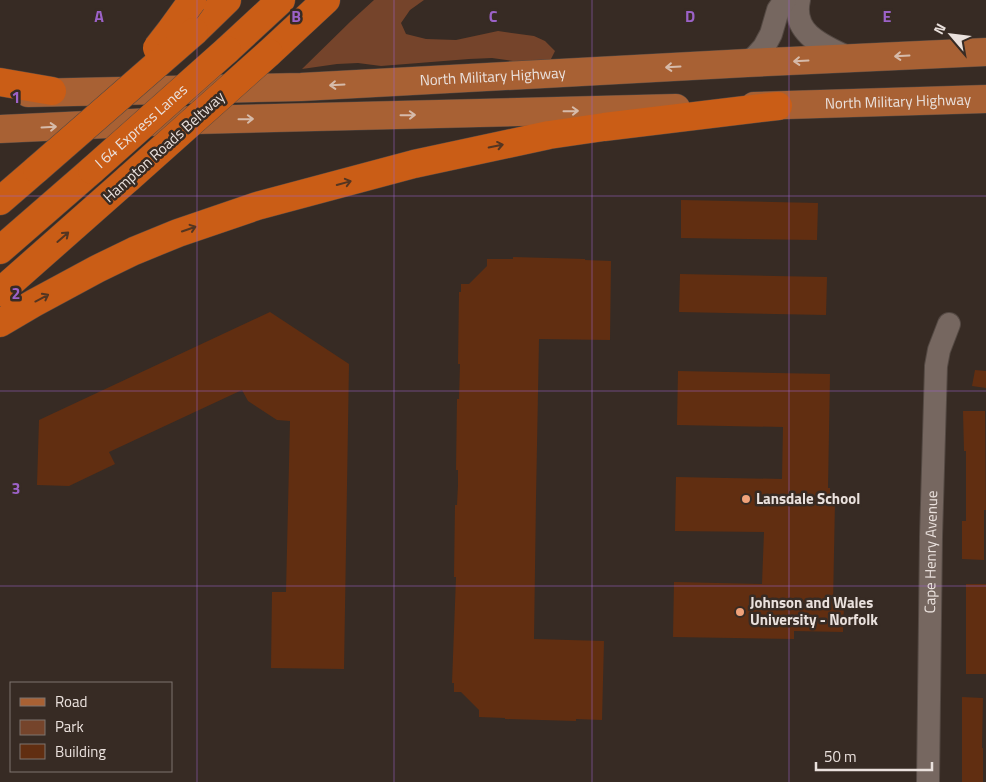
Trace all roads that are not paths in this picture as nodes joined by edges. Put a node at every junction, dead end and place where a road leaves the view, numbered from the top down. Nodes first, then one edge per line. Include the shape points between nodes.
1 (192, 0) edge
2 (227, 0) edge
3 (281, 0) edge
4 (326, 0) edge
5 (785, 0) edge
6 (799, 0) edge
7 (986, 52) edge
8 (849, 58) junction
9 (747, 63) junction
10 (0, 82) edge
11 (52, 91) junction
12 (0, 94) edge
13 (986, 99) edge
14 (778, 106) junction
15 (106, 108) junction
16 (0, 129) edge
17 (0, 201) edge
18 (0, 250) edge
19 (0, 292) edge
20 (0, 323) edge
21 (949, 324) dead end
22 (928, 782) edge

1 - 15 highway, bridge
2 - 15 highway, bridge
3 - 18 highway, I 64 Express Lanes, bridge
19 -> 4 highway, Hampton Roads Beltway, bridge
5 - 9 street via 764,47
6 - 8 street via 798,16 805,33
7 -> 8 main road, North Military Highway
8 -> 9 main road, North Military Highway
9 -> 11 main road, North Military Highway via 301,87
10 - 11 highway
11 - 12 main road, North Military Highway
13 - 14 main road, North Military Highway
16 -> 14 main road, North Military Highway via 195,120
20 -> 14 highway via 97,268 134,251 257,206 414,164 549,135
15 - 17 highway, bridge
21 - 22 street, Cape Henry Avenue via 936,366 930,537

